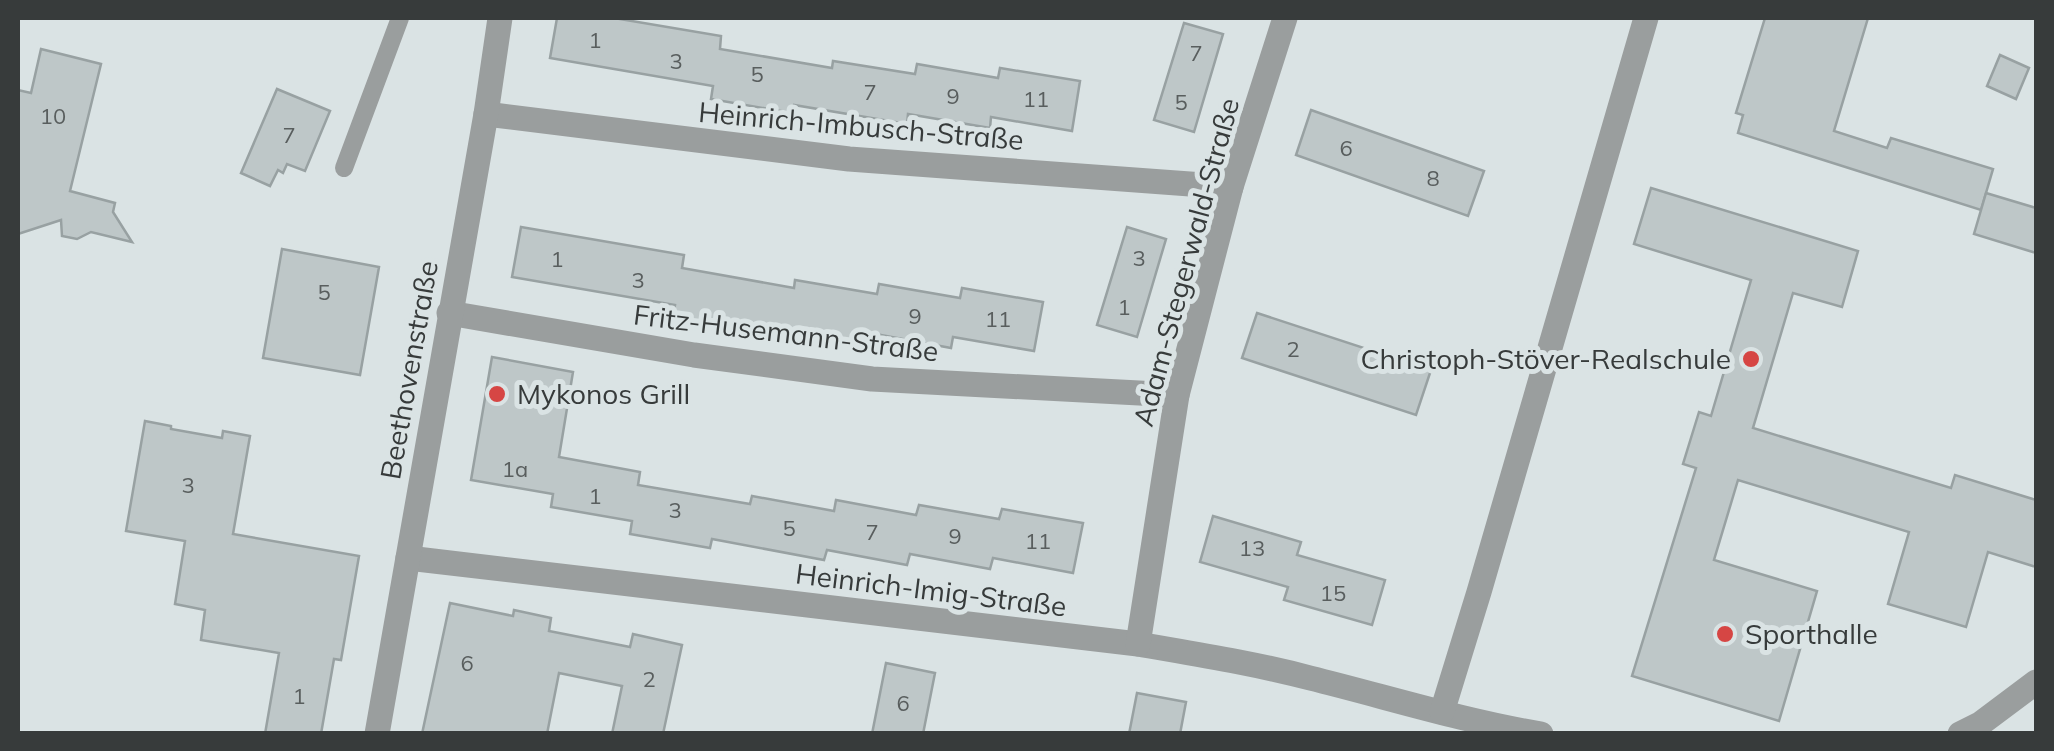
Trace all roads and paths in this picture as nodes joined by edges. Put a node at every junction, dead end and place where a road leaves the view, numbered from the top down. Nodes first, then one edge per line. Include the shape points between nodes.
1 (400, 18) edge
2 (500, 18) edge
3 (1285, 18) edge
4 (1646, 18) edge
5 (486, 114) junction
6 (344, 168) dead end
7 (1231, 186) junction
8 (449, 313) junction
9 (1177, 395) junction
10 (408, 558) junction
11 (1138, 644) junction
12 (2036, 682) edge
13 (1442, 712) junction
14 (1536, 733) edge
15 (377, 734) edge
16 (1960, 734) edge

1 - 6 lane
2 - 5 street, Beethovenstraße
3 - 7 street, Adam-Stegerwald-Straße
4 - 13 street
5 - 7 street, Heinrich-Imbusch-Straße via 849,159
5 - 8 street, Beethovenstraße
7 - 9 street, Adam-Stegerwald-Straße
8 - 9 street, Fritz-Husemann-Straße via 872,379
8 - 10 street, Beethovenstraße
9 - 11 street, Adam-Stegerwald-Straße
10 - 11 street, Heinrich-Imig-Straße
10 - 15 street, Beethovenstraße
11 - 13 street, Heinrich-Imig-Straße
12 - 16 street
13 - 14 street, Heinrich-Imig-Straße

